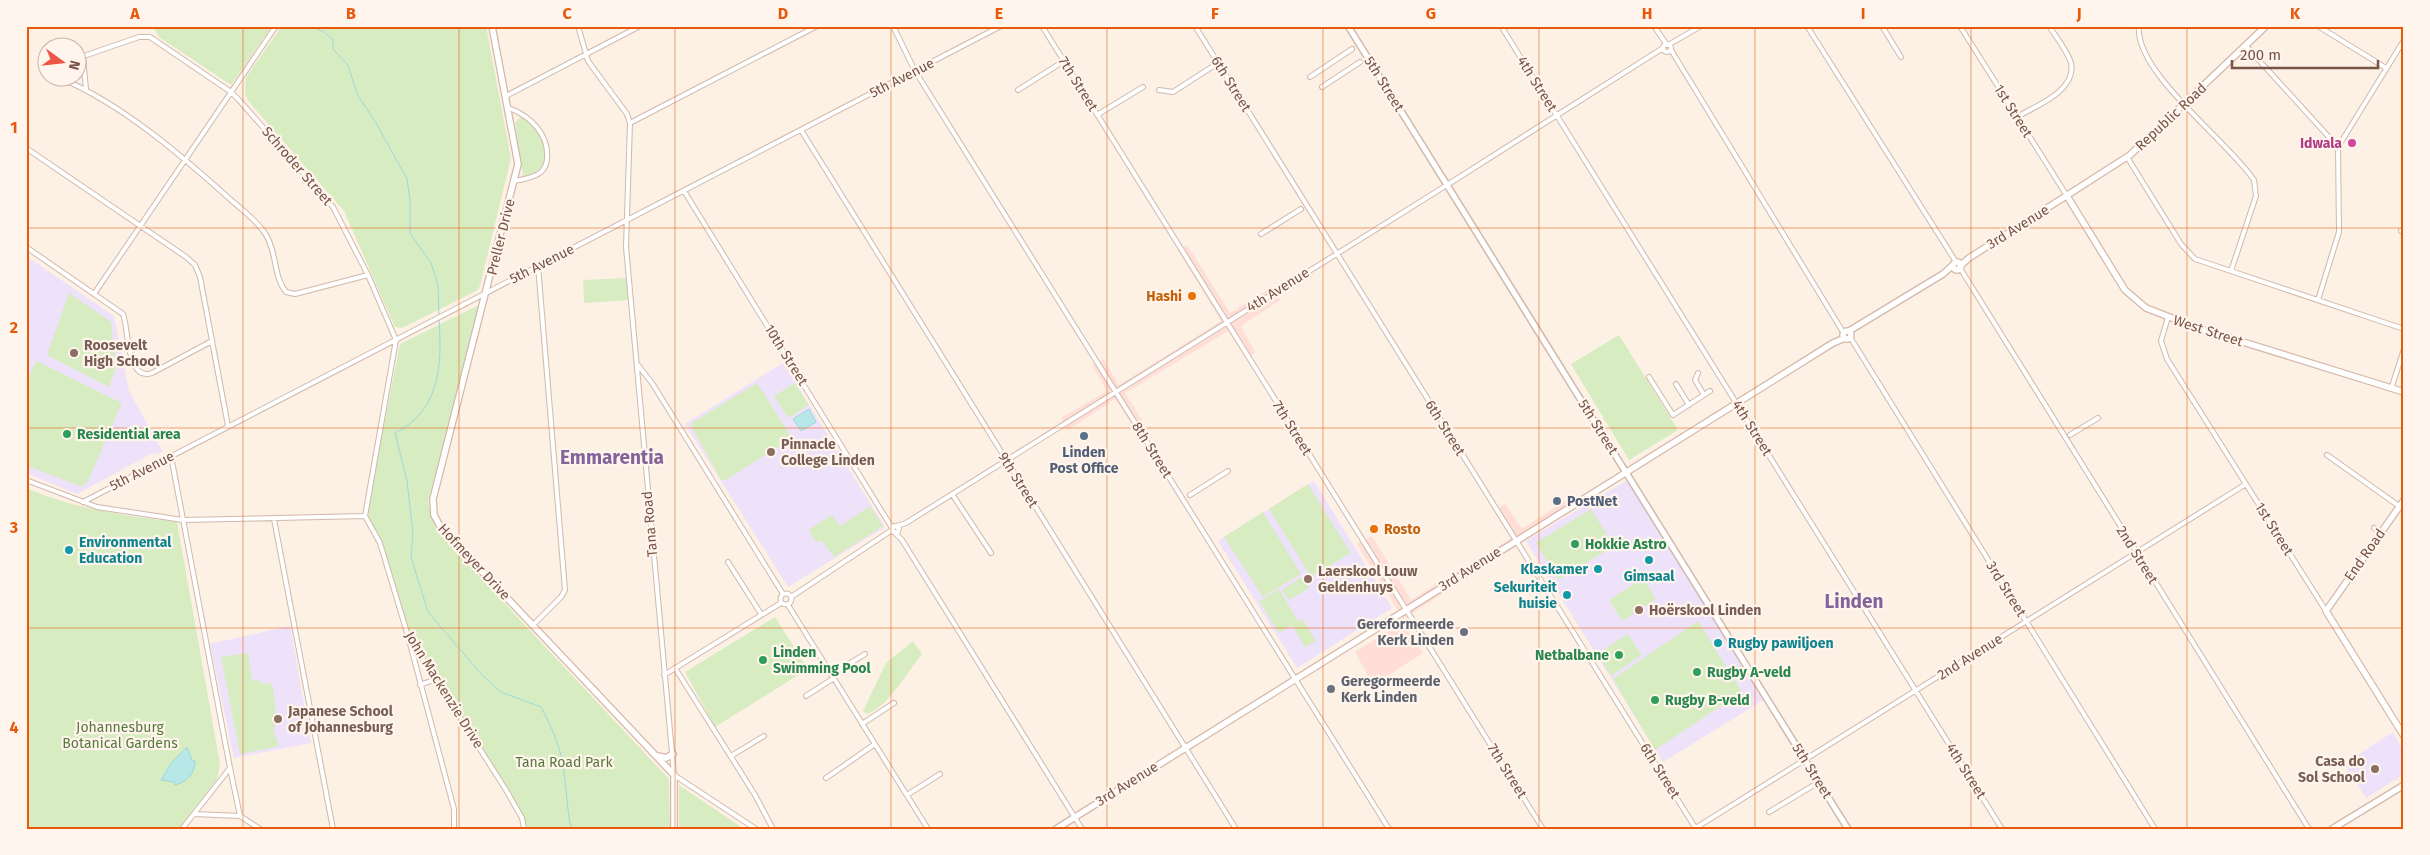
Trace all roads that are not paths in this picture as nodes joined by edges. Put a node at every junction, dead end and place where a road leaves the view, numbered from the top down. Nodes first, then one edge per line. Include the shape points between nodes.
1 (276, 26) edge
2 (492, 26) edge
3 (578, 26) edge
4 (640, 26) edge
5 (816, 26) edge
6 (893, 26) edge
7 (1001, 26) edge
8 (1042, 26) edge
9 (1195, 26) edge
10 (1348, 26) edge
11 (1501, 26) edge
12 (1654, 26) edge
13 (1701, 26) edge
14 (1807, 26) edge
15 (1882, 26) edge
16 (1960, 26) edge
17 (2049, 26) edge
18 (2139, 26) edge
19 (2266, 26) edge
20 (2318, 26) edge
21 (2404, 40) edge
22 (2246, 46) junction
23 (1667, 48) junction
24 (1352, 49) dead end
25 (88, 55) edge
26 (585, 55) junction
27 (1900, 57) dead end
28 (1064, 61) junction
29 (1360, 62) dead end
30 (1218, 63) junction
31 (2386, 68) junction
32 (915, 71) junction
33 (1310, 77) dead end
34 (1143, 87) dead end
35 (1322, 87) dead end
36 (86, 89) edge
37 (1018, 90) dead end
38 (1160, 90) dead end
39 (231, 92) junction
40 (506, 96) junction
41 (2185, 104) junction
42 (509, 108) junction
43 (1097, 115) junction
44 (1557, 115) junction
45 (2017, 118) junction
46 (630, 123) junction
47 (801, 130) junction
48 (2338, 147) junction
49 (26, 148) edge
50 (186, 158) junction
51 (2127, 158) junction
52 (515, 181) junction
53 (1448, 186) junction
54 (684, 190) junction
55 (2067, 196) junction
56 (1301, 210) dead end
57 (626, 220) junction
58 (140, 226) junction
59 (1261, 234) dead end
60 (26, 247) edge
61 (1337, 254) junction
62 (538, 266) junction
63 (1956, 266) junction
64 (2230, 271) junction
65 (368, 275) junction
66 (486, 293) junction
67 (94, 294) junction
68 (2318, 300) junction
69 (2168, 317) junction
70 (1226, 323) junction
71 (2404, 329) edge
72 (1847, 335) junction
73 (396, 340) junction
74 (212, 341) junction
75 (2404, 349) edge
76 (636, 363) junction
77 (1698, 373) dead end
78 (1649, 377) dead end
79 (1676, 384) dead end
80 (2391, 389) junction
81 (1710, 391) dead end
82 (1116, 392) junction
83 (2404, 392) edge
84 (1704, 396) junction
85 (1737, 404) junction
86 (1689, 405) junction
87 (2098, 418) dead end
88 (228, 426) junction
89 (2070, 435) dead end
90 (2327, 455) dead end
91 (171, 456) junction
92 (1006, 460) junction
93 (1228, 471) dead end
94 (1626, 472) junction
95 (26, 480) edge
96 (2246, 484) junction
97 (952, 494) junction
98 (1190, 495) dead end
99 (2404, 500) edge
100 (83, 502) junction
101 (2399, 506) junction
102 (365, 516) junction
103 (274, 519) junction
104 (183, 520) junction
105 (2374, 528) dead end
106 (895, 529) junction
107 (2381, 533) junction
108 (1516, 540) junction
109 (991, 553) dead end
110 (2136, 553) junction
111 (728, 562) dead end
112 (783, 594) junction
113 (791, 597) junction
114 (781, 603) junction
115 (788, 604) junction
116 (1405, 610) junction
117 (2326, 611) junction
118 (761, 614) junction
119 (2026, 622) junction
120 (533, 625) junction
121 (408, 636) junction
122 (865, 654) dead end
123 (675, 668) junction
124 (664, 675) junction
125 (832, 677) junction
126 (436, 679) junction
127 (1295, 679) junction
128 (420, 685) junction
129 (1916, 690) junction
130 (806, 696) dead end
131 (894, 703) dead end
132 (862, 724) junction
133 (764, 736) dead end
134 (2404, 736) edge
135 (875, 744) junction
136 (1185, 748) junction
137 (673, 754) junction
138 (658, 756) junction
139 (731, 756) junction
140 (1805, 759) junction
141 (230, 768) junction
142 (940, 774) dead end
143 (674, 775) junction
144 (826, 778) dead end
145 (1819, 782) junction
146 (2404, 785) edge
147 (907, 795) junction
148 (1769, 812) dead end
149 (194, 814) junction
150 (240, 816) junction
151 (1075, 817) junction
152 (1695, 828) edge
153 (2337, 828) edge
154 (182, 829) edge
155 (260, 829) edge
156 (333, 829) edge
157 (454, 829) edge
158 (524, 829) edge
159 (674, 829) edge
160 (756, 829) edge
161 (773, 829) edge
162 (928, 829) edge
163 (1056, 829) edge
164 (1082, 829) edge
165 (1236, 829) edge
166 (1389, 829) edge
167 (1543, 829) edge
168 (1848, 829) edge
169 (2002, 829) edge
170 (2155, 829) edge
171 (2309, 829) edge

1 - 39 street
2 - 40 main road, Preller Drive
3 - 26 street
4 - 26 street
5 - 46 street
6 - 32 street, 8th Street
7 - 32 street, 5th Avenue
8 - 28 street, 7th Street
9 - 30 street, 6th Street
10 - 53 street, 5th Street
11 - 44 street, 4th Street
12 - 23 street, 3rd Street
13 - 23 street, 4th Avenue
14 - 63 street, 2nd Street
15 - 27 street
16 - 45 street, 1st Street
17 - 45 street via 2070,63 2068,82
18 - 41 street via 2144,56
19 - 22 main road, Republic Road
20 - 31 street
21 - 31 street
22 - 41 main road, Republic Road
22 - 48 street
23 - 44 street, 4th Avenue
23 - 72 street, 3rd Street
24 - 33 street
25 - 39 street, Schroder Street via 146,36
26 - 40 street
26 - 46 street
28 - 37 street
28 - 43 street, 7th Street
29 - 35 street
30 - 38 street via 1173,92
30 - 61 street, 6th Street
31 - 48 street
32 - 47 street, 5th Avenue
32 - 82 street, 8th Street
34 - 43 street
36 - 50 street
39 - 50 street
39 - 65 street, Schroder Street via 333,207
40 - 42 main road, Preller Drive
41 - 51 main road, Republic Road
41 - 64 street via 2249,173 2255,184 2256,196
42 - 52 main road, Preller Drive via 518,159
42 - 52 street, Preller Drive via 530,121 545,139 547,148 546,163 541,172
43 - 70 street, 7th Street
44 - 53 street, 4th Avenue
44 - 85 street, 4th Street
45 - 55 street, 1st Street
46 - 57 street, Tana Road
47 - 54 street, 5th Avenue
47 - 92 street, 9th Street
48 - 68 street via 2339,232
49 - 58 street
50 - 58 street
50 - 65 street via 264,231 286,292 296,294
51 - 55 main road, Republic Road
51 - 64 street via 2188,254 2201,262
52 - 66 main road, Preller Drive
53 - 61 street, 4th Avenue
53 - 94 street, 5th Street
54 - 57 street, 5th Avenue
54 - 106 street, 10th Street
55 - 63 main road, 3rd Avenue
55 - 69 main road, West Street via 2127,292 2146,308
56 - 59 street
57 - 62 street, 5th Avenue
57 - 76 street, Tana Road
58 - 67 street
58 - 74 street via 195,265
60 - 67 street
61 - 70 street, 4th Avenue
61 - 108 street, 6th Street
62 - 66 street, 5th Avenue
62 - 120 street via 565,585 562,597
63 - 72 main road, 3rd Avenue
63 - 110 street, 2nd Street
64 - 68 street
65 - 73 street, Schroder Street
66 - 73 street, 5th Avenue
66 - 120 main road, Hofmeyer Drive via 433,499 433,510 441,528
67 - 74 street via 123,314 134,365 142,374 152,373
68 - 71 street
69 - 80 main road, West Street
69 - 96 street, 1st Street via 2161,341 2163,351
70 - 82 street, 4th Avenue
70 - 116 street, 7th Street
72 - 85 main road, 3rd Avenue
72 - 119 street, 3rd Street
73 - 88 street, 5th Avenue
73 - 102 street
74 - 88 street
75 - 80 street
76 - 112 street via 652,383
76 - 124 street, Tana Road
77 - 84 street via 1694,380
78 - 86 street via 1673,415
79 - 86 street
80 - 83 main road, West Street
81 - 84 street
82 - 92 street, 4th Avenue
82 - 127 street, 8th Street
84 - 86 street
85 - 94 main road, 3rd Avenue
85 - 129 street, 4th Street
87 - 89 street
88 - 91 street, 5th Avenue
90 - 101 street
91 - 100 street, 5th Avenue
91 - 104 street
92 - 97 street, 4th Avenue
92 - 136 street, 9th Street
93 - 98 street
94 - 108 main road, 3rd Avenue
94 - 140 street, 5th Street
95 - 100 street
96 - 110 street, 2nd Avenue
96 - 117 street, 1st Street
97 - 106 street, 4th Avenue
97 - 109 street
99 - 101 main road, End Road
100 - 104 street via 110,510
101 - 107 main road, End Road
102 - 103 street
102 - 121 street, John Mackenzie Drive via 380,543
103 - 104 street
103 - 156 street
104 - 141 street
105 - 107 street
106 - 113 street, 4th Avenue
106 - 151 street, 10th Street
107 - 117 main road, End Road
108 - 116 main road, 3rd Avenue
108 - 152 street, 6th Street
110 - 119 street, 2nd Avenue
110 - 171 street, 2nd Street
111 - 118 street
112 - 113 street
112 - 114 street
113 - 115 street
114 - 115 street
114 - 118 street
115 - 125 street
116 - 127 main road, 3rd Avenue
116 - 167 street, 7th Street
117 - 134 main road, 1st Street
118 - 123 street
119 - 129 street, 2nd Avenue
119 - 170 street, 3rd Street
120 - 138 main road, Hofmeyer Drive
121 - 126 street, John Mackenzie Drive
121 - 128 street
122 - 125 street
123 - 124 street
123 - 139 street
124 - 137 street, Tana Road
125 - 130 street
125 - 132 street
126 - 128 street
126 - 158 street, John Mackenzie Drive via 522,816
127 - 136 main road, 3rd Avenue
127 - 166 street, 8th Street
128 - 157 street via 454,809
129 - 140 street, 2nd Avenue
129 - 169 street, 4th Street
131 - 132 street
132 - 135 street
133 - 139 street
135 - 144 street
135 - 147 street
136 - 151 main road, 3rd Avenue
136 - 165 street, 9th Street
137 - 138 main road via 666,758
137 - 143 street, Tana Road
138 - 143 main road, Hofmeyer Drive
139 - 161 street
140 - 145 street, 5th Street
140 - 152 street, 2nd Avenue
141 - 149 street
141 - 150 street
142 - 147 street
143 - 159 main road, Tana Road
143 - 160 street
145 - 148 street
145 - 168 street, 5th Street
146 - 153 main road
147 - 162 street
149 - 150 street
149 - 154 street
150 - 155 street
151 - 163 main road, 3rd Avenue
151 - 164 street, 10th Street

